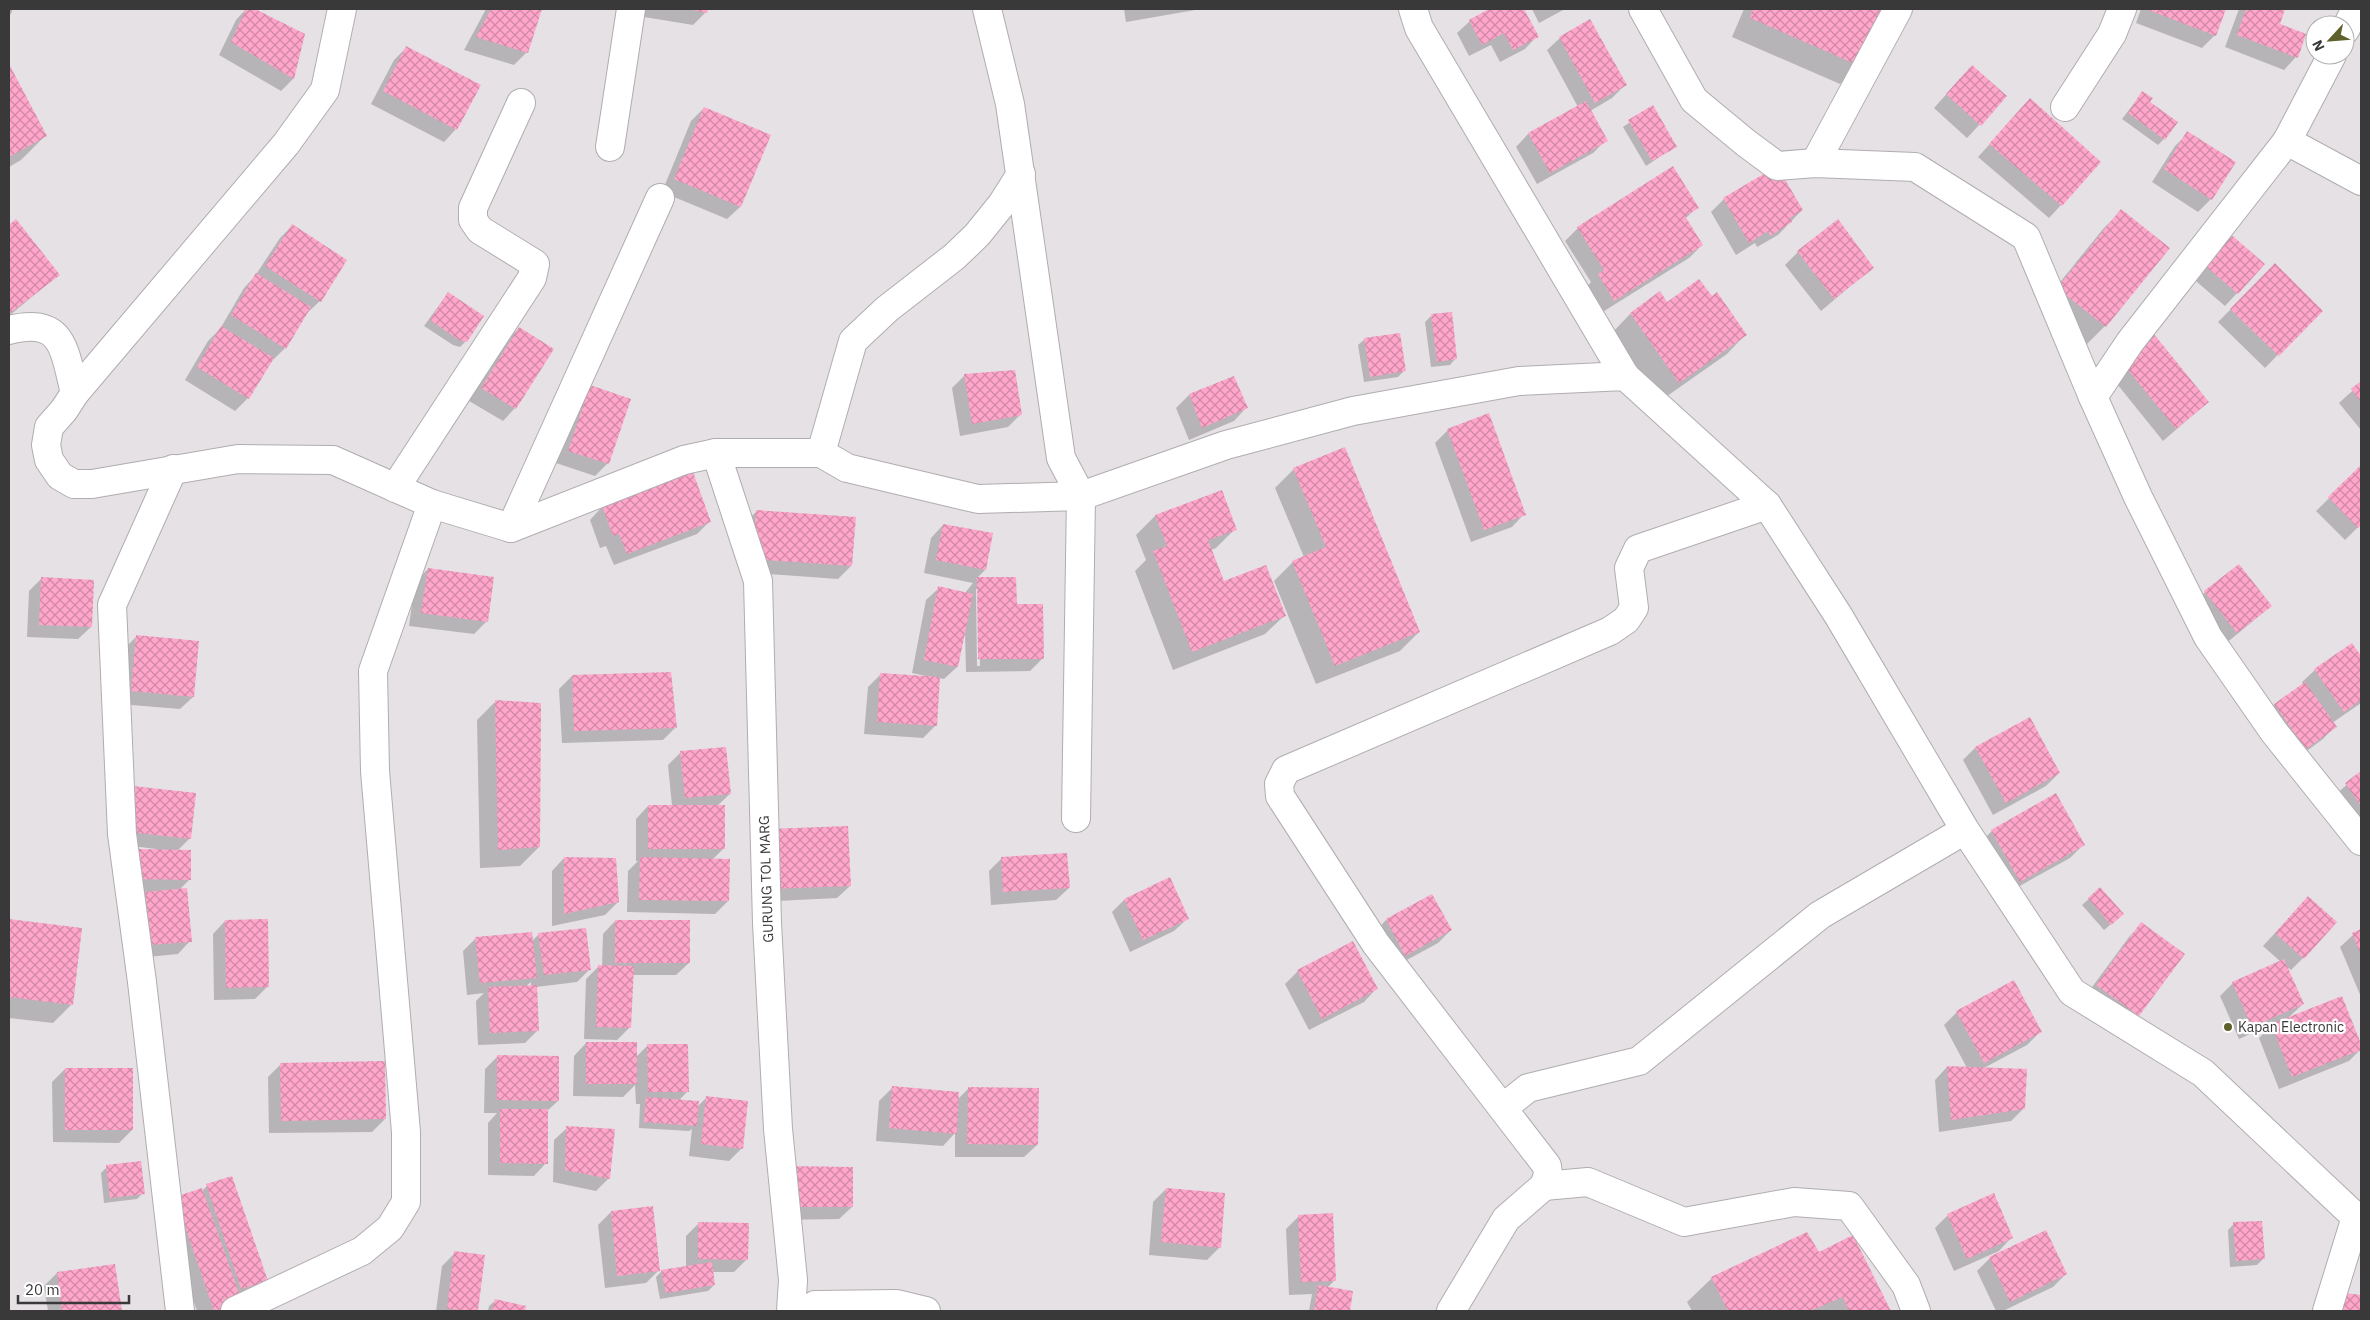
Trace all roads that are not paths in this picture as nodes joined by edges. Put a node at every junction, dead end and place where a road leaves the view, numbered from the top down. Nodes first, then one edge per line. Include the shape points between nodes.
1 (342, 9) edge
2 (631, 9) edge
3 (988, 9) edge
4 (1413, 9) edge
5 (1643, 9) edge
6 (1898, 9) edge
7 (2122, 9) edge
8 (2327, 65) edge
9 (521, 103) dead end
10 (2065, 107) dead end
11 (2287, 141) junction
12 (610, 147) dead end
13 (1814, 163) junction
14 (1020, 174) junction
15 (2361, 181) edge
16 (660, 198) dead end
17 (9, 330) edge
18 (1625, 376) junction
19 (74, 393) junction
20 (2093, 397) junction
21 (716, 453) junction
22 (821, 453) junction
23 (173, 469) junction
24 (395, 488) junction
25 (1081, 496) junction
26 (432, 504) junction
27 (1767, 505) junction
28 (511, 528) junction
29 (1076, 818) dead end
30 (1965, 830) junction
31 (2361, 841) edge
32 (1503, 1108) junction
33 (1546, 1181) junction
34 (2359, 1220) edge
35 (180, 1311) edge
36 (235, 1311) edge
37 (792, 1311) edge
38 (808, 1311) edge
39 (926, 1311) edge
40 (1452, 1311) edge
41 (1916, 1311) edge
42 (2327, 1311) edge

1 - 19 street via 324,90 286,144
2 - 12 street
3 - 14 street via 1010,104
4 - 18 street via 1419,28
5 - 13 street via 1694,100 1777,166
6 - 13 street
7 - 10 street via 2112,34
8 - 11 street
9 - 24 street via 473,208 473,220 480,230 535,264 532,278
11 - 15 street
11 - 20 street via 2130,342
13 - 20 street via 1915,167 2026,237
14 - 22 street via 1002,204 954,257 887,309 853,341
14 - 25 street via 1061,458
16 - 28 street
17 - 19 street via 25,326 45,328 61,341
18 - 25 street via 1519,381 1353,411 1226,446
18 - 27 street
19 - 23 street via 48,427 46,445 49,460 60,476 74,484 92,484
20 - 31 street via 2138,497 2208,637 2274,732
21 - 22 street
21 - 28 street via 684,460
21 - 37 street, GURUNG TOL MARG via 758,581 767,923
22 - 25 street via 846,468 978,499
23 - 24 street via 238,459 333,460
23 - 35 street via 112,605 122,834
24 - 26 street
25 - 29 street
26 - 28 street
26 - 36 street via 373,671 375,771 406,1132 406,1202 390,1228 362,1251
27 - 30 street via 1838,615
27 - 32 street via 1638,549 1629,568 1634,608 1626,620 1610,631 1286,770 1278,784 1280,796 1376,944
30 - 32 street via 1820,915 1639,1061 1528,1088
30 - 34 street via 2072,992 2202,1073
32 - 33 street via 1547,1166
33 - 40 street via 1506,1219
33 - 41 street via 1588,1182 1684,1222 1794,1202 1849,1206 1906,1285
34 - 42 street
38 - 39 street via 814,1305 888,1304

